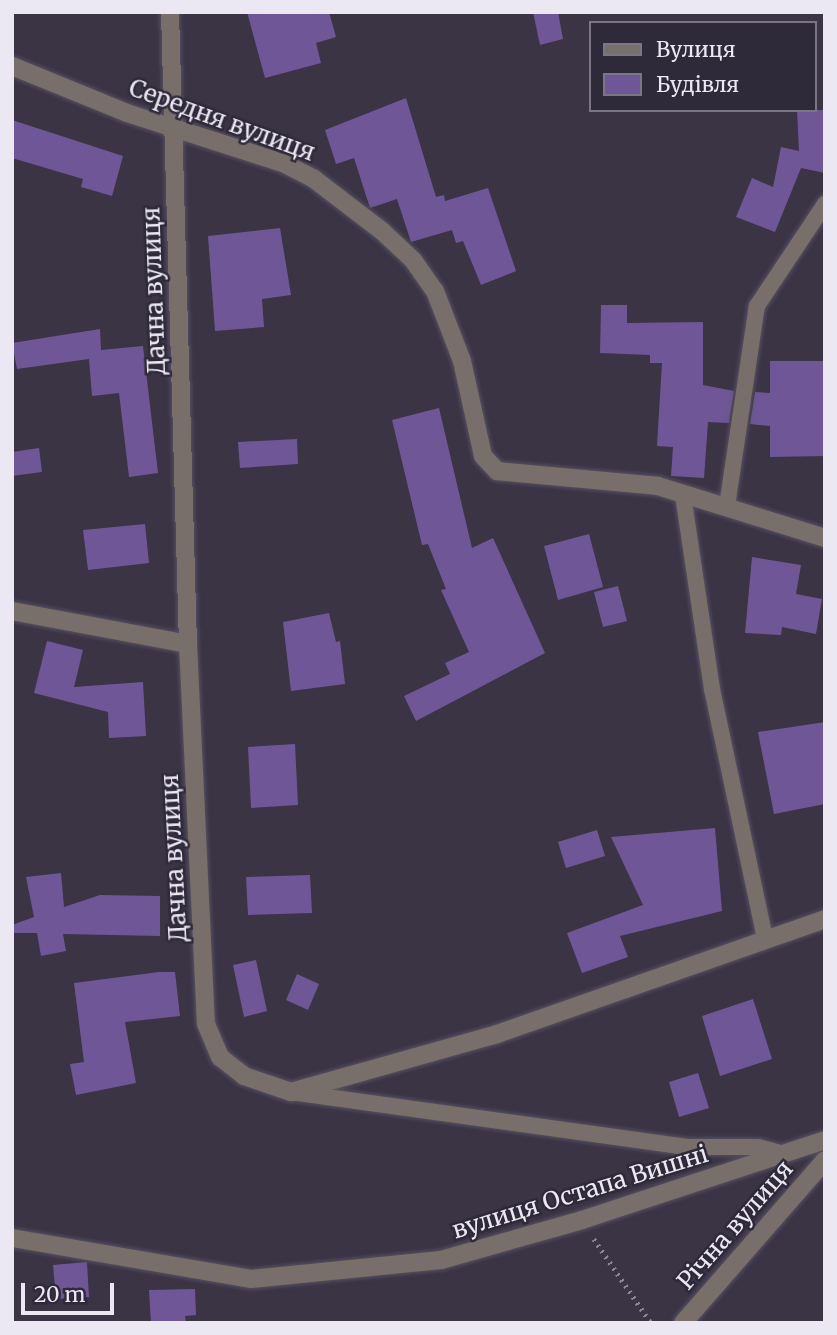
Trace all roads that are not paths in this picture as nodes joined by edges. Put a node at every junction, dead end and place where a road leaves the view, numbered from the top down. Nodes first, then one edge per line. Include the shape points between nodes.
1 (170, 12) edge
2 (12, 66) edge
3 (174, 127) junction
4 (825, 204) edge
5 (683, 495) junction
6 (727, 506) junction
7 (825, 538) edge
8 (12, 611) edge
9 (188, 644) junction
10 (825, 919) edge
11 (765, 939) junction
12 (291, 1092) junction
13 (825, 1140) edge
14 (784, 1154) junction
15 (825, 1160) edge
16 (12, 1238) edge
17 (682, 1323) edge

1 - 3 street, Дачна вулиця
2 - 3 street, Середня вулиця
3 - 5 street, Середня вулиця via 314,178 413,260 435,291 462,361 481,449 491,467 511,475 658,486
3 - 9 street, Дачна вулиця
4 - 6 lane via 757,306
5 - 6 street, Середня вулиця
5 - 11 lane via 712,689
6 - 7 street, Середня вулиця
8 - 9 street
9 - 12 street, Дачна вулиця via 206,1024 214,1046 229,1066
10 - 11 street
11 - 12 street via 497,1034
12 - 14 lane via 687,1147 758,1147
13 - 14 street, вулиця Остапа Вишні
14 - 16 street, вулиця Остапа Вишні via 468,1255 251,1279
15 - 17 street, Річна вулиця

